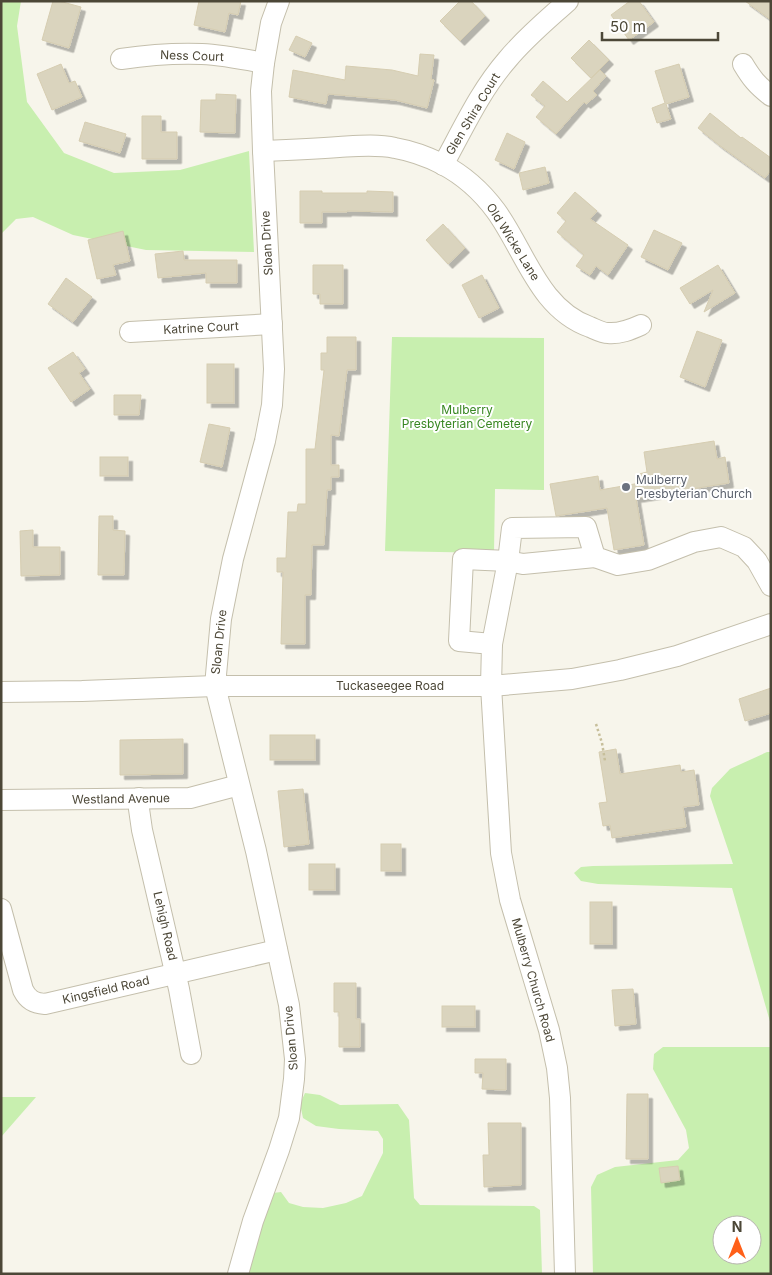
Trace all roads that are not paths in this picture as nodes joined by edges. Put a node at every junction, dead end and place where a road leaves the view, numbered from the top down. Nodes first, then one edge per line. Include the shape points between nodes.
1 (279, 1) edge
2 (568, 1) edge
3 (121, 59) dead end
4 (264, 63) junction
5 (743, 64) dead end
6 (771, 96) edge
7 (262, 151) junction
8 (443, 165) junction
9 (272, 324) junction
10 (641, 325) dead end
11 (130, 332) dead end
12 (594, 557) junction
13 (508, 561) junction
14 (771, 586) edge
15 (771, 624) edge
16 (492, 644) junction
17 (215, 686) junction
18 (491, 686) junction
19 (1, 692) edge
20 (240, 785) junction
21 (139, 798) junction
22 (1, 800) edge
23 (1, 909) edge
24 (277, 950) junction
25 (176, 974) junction
26 (191, 1054) dead end
27 (238, 1274) edge
28 (565, 1274) edge

1 - 4 street, Sloan Drive
2 - 8 street, Glen Shira Court via 507,59 486,88
3 - 4 street, Ness Court via 168,53 203,54
4 - 7 street, Sloan Drive
5 - 6 street via 758,86
7 - 8 street, Old Wicke Lane via 371,146 395,148
7 - 9 street, Sloan Drive
8 - 10 street, Old Wicke Lane via 480,191 496,211 532,274 565,313 607,333 628,331
9 - 11 street, Katrine Court
9 - 17 street, Sloan Drive via 272,405 221,618
12 - 13 street via 523,564
12 - 13 street, Mulberry Church Road via 586,526 512,528
12 - 14 street via 618,565 626,564 648,560 694,542 722,537 744,547
13 - 16 street, Mulberry Church Road
13 - 16 street via 463,559 459,641
15 - 18 street, Tuckaseegee Road via 677,656 620,670 572,679
16 - 18 street, Mulberry Church Road
17 - 18 street, Tuckaseegee Road
17 - 19 street, Tuckaseegee Road
17 - 20 street, Sloan Drive
18 - 28 street, Mulberry Church Road via 501,853 510,900 548,1030 558,1078
20 - 21 street, Westland Avenue via 190,798
20 - 24 street, Sloan Drive
21 - 22 street, Westland Avenue
21 - 25 street, Lehigh Road via 142,830
23 - 25 street, Kingsfield Road via 23,990 36,1003 45,1004
24 - 25 street, Kingsfield Road
24 - 27 street, Sloan Drive via 289,1005 294,1079 289,1118
25 - 26 street, Lehigh Road

